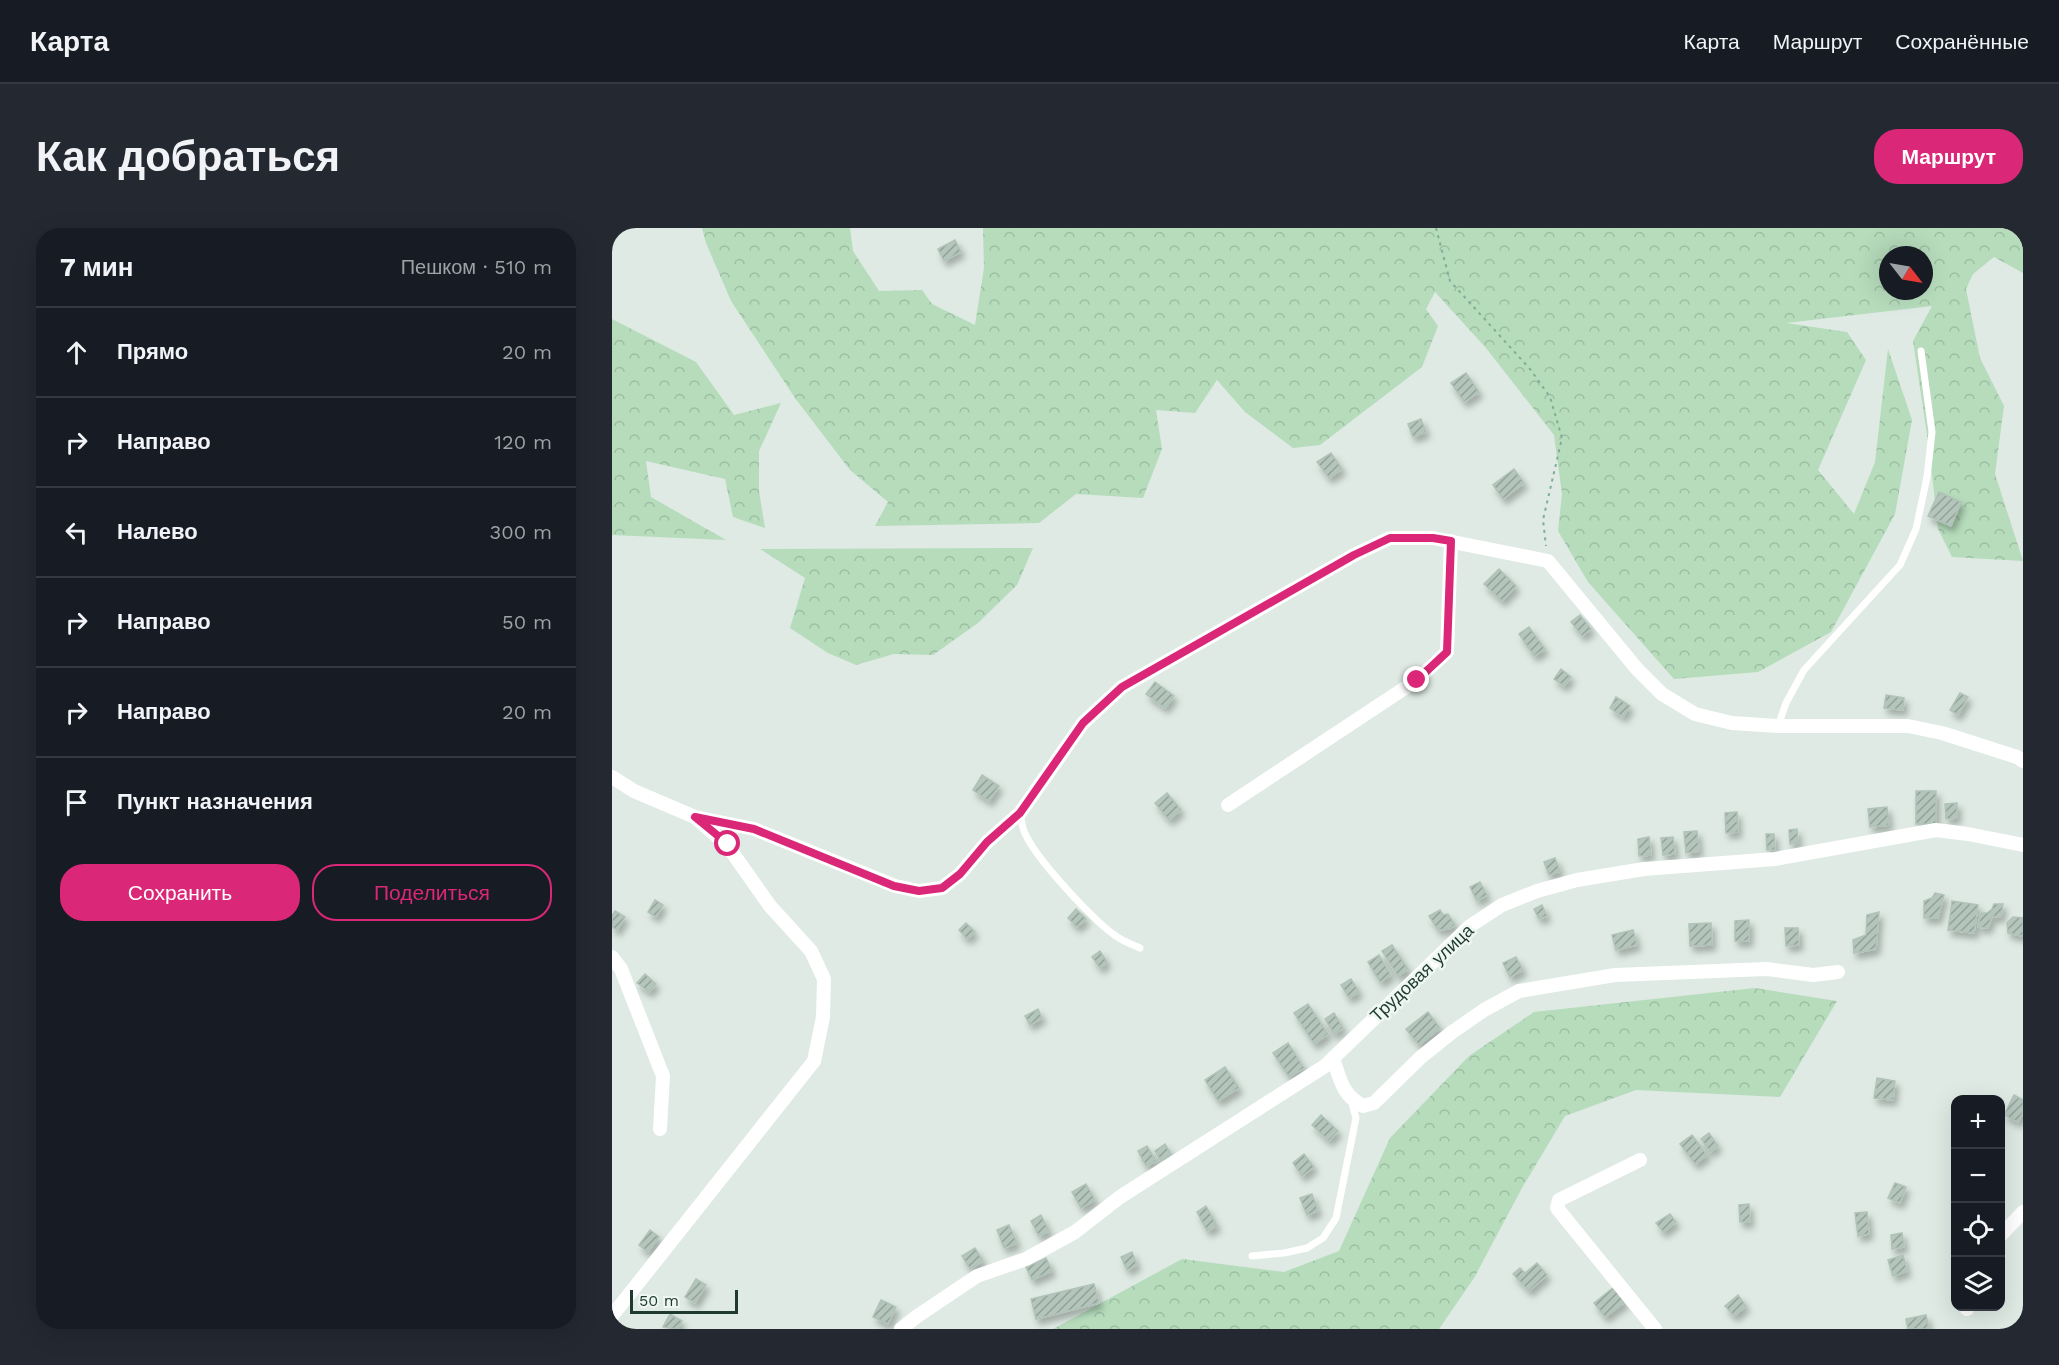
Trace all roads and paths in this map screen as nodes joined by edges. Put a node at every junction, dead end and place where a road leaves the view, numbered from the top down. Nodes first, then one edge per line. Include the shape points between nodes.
1 (1436, 228) edge
2 (1921, 351) dead end
3 (1451, 541) junction
4 (1548, 561) junction
5 (1778, 726) junction
6 (2023, 761) edge
7 (612, 777) edge
8 (1228, 805) dead end
9 (1020, 813) junction
10 (695, 817) junction
11 (2023, 845) edge
12 (1140, 948) dead end
13 (612, 957) edge
14 (1838, 972) dead end
15 (1332, 1058) junction
16 (1351, 1100) junction
17 (660, 1129) dead end
18 (1640, 1160) dead end
19 (2023, 1212) edge
20 (2005, 1232) edge
21 (1252, 1256) dead end
22 (612, 1316) edge
23 (1652, 1328) edge
24 (901, 1329) edge

1 - 4 path via 1450,281 1530,369 1550,397 1562,438 1543,520
2 - 5 lane via 1932,432 1916,529 1900,565 1804,670
3 - 4 street
3 - 8 street via 1447,652 1417,680
3 - 9 street via 1390,538 1122,687 1083,723
4 - 5 street via 1662,694 1695,714 1732,723
5 - 6 street via 1908,726 1942,733
7 - 10 street via 634,791
9 - 10 street via 942,888 919,891 894,886 754,829
9 - 12 lane via 1024,832 1037,853 1072,894 1119,939
10 - 22 street via 728,844 770,906 811,951 824,979 823,1017 814,1061
11 - 15 street, Трудовая улица via 1935,830 1775,859 1644,869 1537,891 1502,905 1470,926
13 - 17 street via 621,969 663,1076
14 - 16 street via 1813,975 1767,969 1615,975 1519,991 1451,1033 1374,1103 1363,1106
15 - 16 street
15 - 24 street, Трудовая улица via 1284,1094 1120,1197 1075,1232 1026,1259 977,1276
16 - 21 lane via 1356,1118 1336,1218 1323,1238 1307,1248
18 - 23 street via 1559,1200 1557,1208
19 - 20 street

